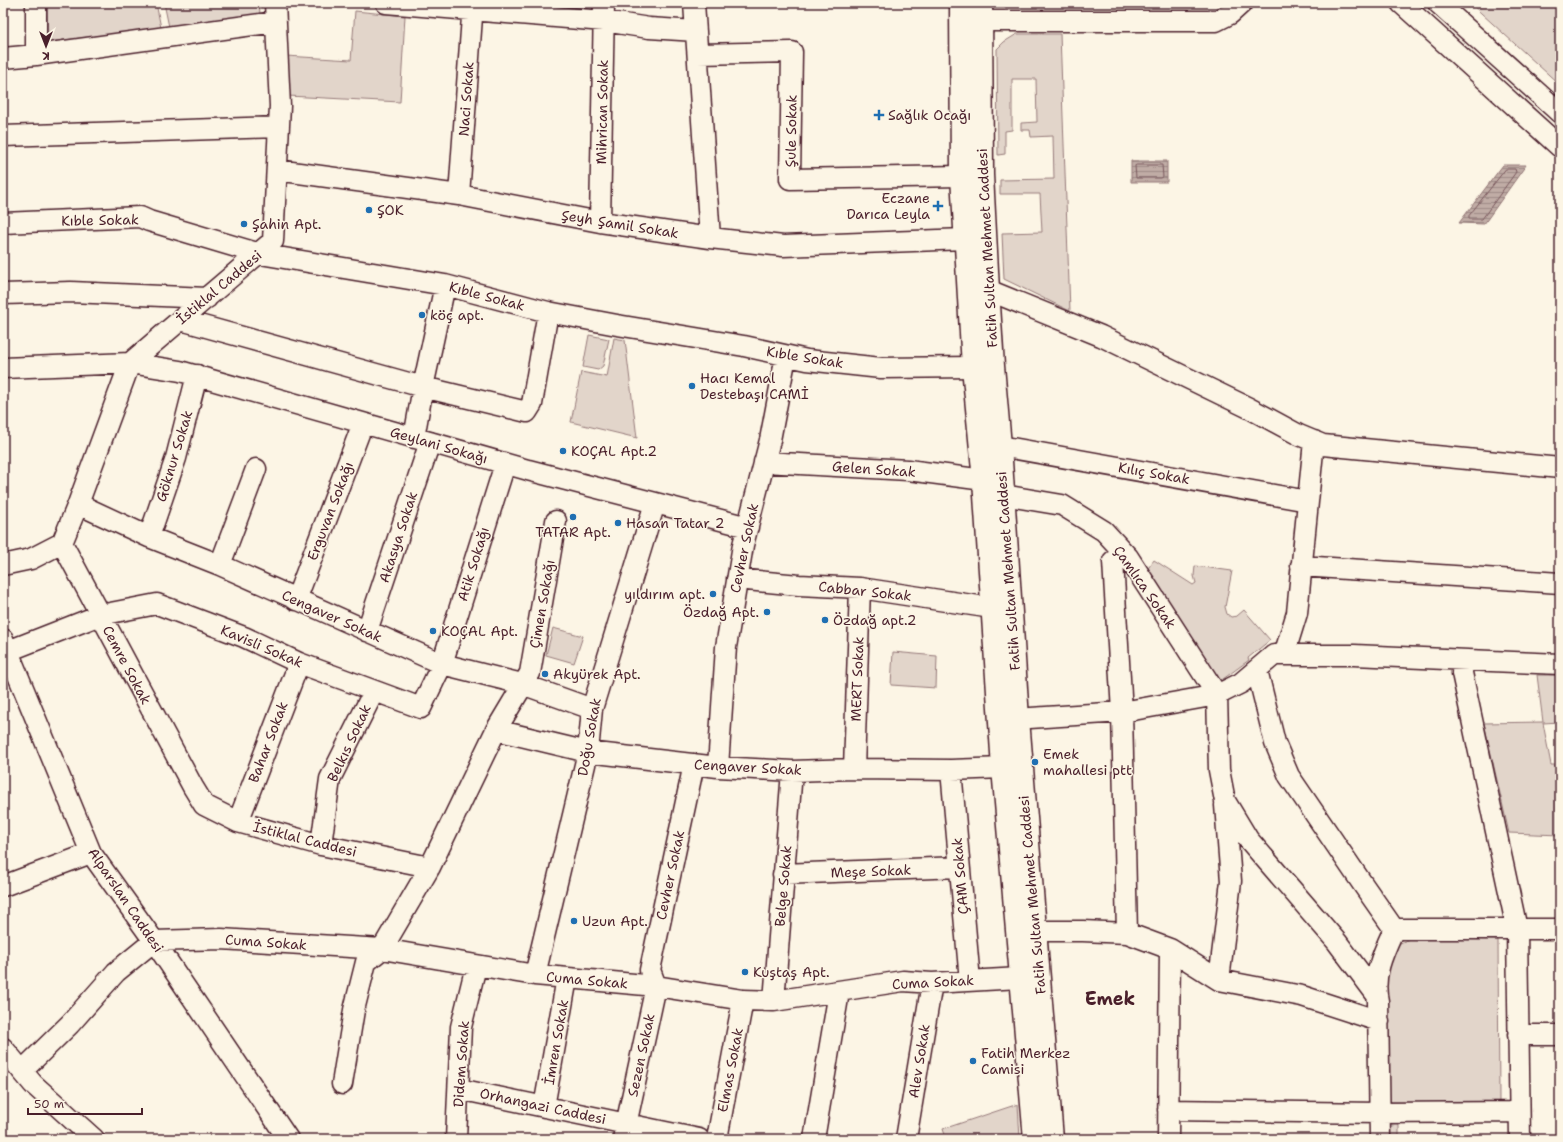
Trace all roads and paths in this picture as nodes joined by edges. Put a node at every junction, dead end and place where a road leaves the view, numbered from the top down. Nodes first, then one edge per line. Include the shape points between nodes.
1 (36, 3) edge
2 (386, 3) edge
3 (694, 3) edge
4 (961, 3) edge
5 (1242, 3) edge
6 (1401, 3) edge
7 (1438, 3) edge
8 (473, 7) edge
9 (275, 12) edge
10 (604, 12) edge
11 (981, 12) edge
12 (696, 31) junction
13 (698, 54) junction
14 (36, 56) junction
15 (3, 58) edge
16 (1560, 113) edge
17 (278, 127) junction
18 (3, 136) edge
19 (1560, 146) edge
20 (277, 170) junction
21 (962, 176) junction
22 (459, 195) junction
23 (600, 222) junction
24 (3, 223) edge
25 (710, 238) junction
26 (965, 239) junction
27 (260, 254) junction
28 (445, 285) junction
29 (988, 290) junction
30 (3, 294) edge
31 (207, 298) junction
32 (548, 312) junction
33 (181, 320) junction
34 (786, 356) junction
35 (130, 363) junction
36 (973, 367) junction
37 (3, 368) edge
38 (197, 376) junction
39 (423, 387) junction
40 (363, 423) junction
41 (422, 440) junction
42 (1314, 441) junction
43 (1000, 446) junction
44 (764, 462) junction
45 (505, 464) junction
46 (1560, 468) edge
47 (256, 469) dead end
48 (984, 480) junction
49 (1003, 495) junction
50 (1308, 501) junction
51 (655, 502) junction
52 (78, 504) junction
53 (556, 521) dead end
54 (748, 526) junction
55 (149, 537) junction
56 (62, 543) junction
57 (1128, 557) junction
58 (3, 564) edge
59 (220, 565) junction
60 (1301, 566) junction
61 (737, 579) junction
62 (1560, 583) edge
63 (860, 588) junction
64 (296, 600) junction
65 (992, 608) junction
66 (100, 615) junction
67 (367, 631) junction
68 (4, 648) edge
69 (1284, 655) junction
70 (1463, 660) junction
71 (299, 663) junction
72 (442, 664) junction
73 (1560, 664) edge
74 (1257, 670) junction
75 (522, 684) junction
76 (374, 691) junction
77 (1217, 695) junction
78 (421, 708) joint
79 (592, 709) junction
80 (1122, 712) junction
81 (1008, 719) junction
82 (496, 730) junction
83 (588, 752) junction
84 (694, 764) junction
85 (718, 767) junction
86 (1003, 768) junction
87 (854, 769) junction
88 (950, 770) junction
89 (792, 771) junction
90 (193, 787) joint
91 (1225, 801) junction
92 (238, 822) junction
93 (321, 845) junction
94 (91, 853) junction
95 (430, 867) junction
96 (959, 867) junction
97 (783, 874) junction
98 (3, 886) edge
99 (1394, 929) junction
100 (1517, 929) junction
101 (1560, 929) edge
102 (1034, 931) junction
103 (1127, 933) junction
104 (154, 942) junction
105 (382, 949) junction
106 (1170, 949) junction
107 (476, 966) junction
108 (535, 975) junction
109 (567, 978) junction
110 (1020, 978) junction
111 (1219, 980) junction
112 (970, 981) junction
113 (932, 983) junction
114 (656, 986) junction
115 (839, 992) junction
116 (1376, 994) junction
117 (743, 1000) junction
118 (774, 1001) junction
119 (1379, 1020) junction
120 (1518, 1035) junction
121 (1560, 1035) edge
122 (3, 1048) edge
123 (22, 1071) junction
124 (342, 1084) dead end
125 (459, 1089) junction
126 (544, 1107) junction
127 (1168, 1110) junction
128 (1519, 1112) junction
129 (1379, 1113) junction
130 (625, 1131) edge
131 (94, 1139) edge
132 (288, 1139) edge
133 (456, 1139) edge
134 (699, 1139) edge
135 (718, 1139) edge
136 (814, 1139) edge
137 (906, 1139) edge
138 (1035, 1139) edge
139 (1052, 1139) edge
140 (1168, 1139) edge
141 (1380, 1139) edge
142 (1520, 1139) edge

1 - 14 street
2 - 8 street
3 - 12 street
4 - 21 main road, Fatih Sultan Mehmet Caddesi
5 - 11 street via 1230,14 1216,21
6 - 19 street
7 - 16 street
8 - 10 street
8 - 22 street, Naci Sokak
9 - 14 street
9 - 17 street, İstiklal Caddesi via 280,106
10 - 12 street via 649,28
10 - 23 street, Mihrican Sokak
11 - 29 main road, Fatih Sultan Mehmet Caddesi via 982,175
12 - 13 street
13 - 21 street, Şule Sokak via 792,52 790,179
13 - 25 street
14 - 15 street
17 - 18 street
17 - 20 street, İstiklal Caddesi
20 - 22 street, Şeyh Şamil Sokak
20 - 27 street, İstiklal Caddesi via 273,241
21 - 26 main road, Fatih Sultan Mehmet Caddesi
22 - 23 street, Şeyh Şamil Sokak
23 - 25 street, Şeyh Şamil Sokak
24 - 27 street, Kıble Sokak via 140,217
25 - 26 street, Şeyh Şamil Sokak via 783,246
26 - 36 main road, Fatih Sultan Mehmet Caddesi
27 - 28 street, Kıble Sokak
27 - 31 street, İstiklal Caddesi
28 - 32 street, Kıble Sokak
28 - 39 street, Akasya Sokak
29 - 42 street via 1101,336
29 - 43 main road, Fatih Sultan Mehmet Caddesi
30 - 31 street via 71,292
31 - 33 street, İstiklal Caddesi
32 - 34 street, Kıble Sokak via 744,346
32 - 39 street via 532,404 527,412
33 - 35 street, İstiklal Caddesi
33 - 39 street
34 - 36 street, Kıble Sokak via 881,368
34 - 44 street, Cevher Sokak
35 - 37 street, Geylani Sokağı
35 - 38 street, Geylani Sokağı
35 - 52 street, İstiklal Caddesi
36 - 48 main road, Fatih Sultan Mehmet Caddesi
38 - 40 street, Geylani Sokağı
38 - 55 street, Göknur Sokak via 176,458
39 - 41 street, Akasya Sokak
40 - 41 street, Geylani Sokağı
40 - 64 street, Erguvan Sokağı
41 - 45 street, Geylani Sokağı
41 - 67 street, Akasya Sokak
42 - 46 street via 1322,445
42 - 50 street
43 - 49 main road, Fatih Sultan Mehmet Caddesi
43 - 50 street, Kılıç Sokak
44 - 48 street, Gelen Sokak via 908,470
44 - 54 street, Cevher Sokak
45 - 51 street, Geylani Sokağı
45 - 72 street, Atik Sokağı
47 - 59 street
48 - 65 main road, Fatih Sultan Mehmet Caddesi
49 - 57 street, Çamlıca Sokak via 1062,505 1104,531
49 - 81 main road, Fatih Sultan Mehmet Caddesi
50 - 60 street
51 - 54 street, Geylani Sokağı
51 - 79 street, Doğu Sokak
52 - 55 street, Cengaver Sokak
52 - 56 street, İstiklal Caddesi
53 - 75 street, Çimen Sokağı via 530,672
54 - 61 street, Cevher Sokak
55 - 59 street, Cengaver Sokak
56 - 58 street via 31,559
56 - 66 street, Cemre Sokak
57 - 77 street, Çamlıca Sokak
57 - 80 street via 1112,561
59 - 64 street, Cengaver Sokak
60 - 62 street
60 - 69 street via 1297,613
61 - 63 street, Cabbar Sokak
61 - 85 street, Cevher Sokak via 726,647
63 - 65 street, Cabbar Sokak
63 - 87 street, MERT Sokak
64 - 67 street, Cengaver Sokak
65 - 81 main road, Fatih Sultan Mehmet Caddesi
66 - 68 street, Kavisli Sokak
66 - 71 street, Kavisli Sokak via 157,604 244,637
66 - 90 street, Cemre Sokak
67 - 72 street, Cengaver Sokak
68 - 94 street, Alparslan Caddesi
69 - 70 street
69 - 74 street via 1274,655
70 - 73 street
70 - 100 street via 1462,673
71 - 76 street, Kavisli Sokak
71 - 92 street, Bahar Sokak
72 - 75 street, Cengaver Sokak
72 - 78 street, Atik Sokağı
74 - 77 street via 1241,683
74 - 99 street via 1275,743 1289,776
75 - 79 street, Cengaver Sokak
75 - 82 street, Çimen Sokağı
76 - 78 street, Kavisli Sokak
76 - 93 street, Belkıs Sokak via 330,779
77 - 80 street
77 - 91 street via 1219,770
79 - 83 street, Doğu Sokak
80 - 81 street
80 - 103 street
81 - 86 main road, Fatih Sultan Mehmet Caddesi
81 - 102 main road, Fatih Sultan Mehmet Caddesi
82 - 83 street, Cengaver Sokak
82 - 95 street, Çimen Sokağı
83 - 84 street, Cengaver Sokak
83 - 108 street, Doğu Sokak
84 - 85 street, Cengaver Sokak
84 - 114 street, Cevher Sokak via 650,970
85 - 89 street, Cengaver Sokak
86 - 88 street, Cengaver Sokak
86 - 110 main road, Fatih Sultan Mehmet Caddesi
87 - 88 street, Cengaver Sokak
87 - 89 street, Cengaver Sokak
88 - 96 street, ÇAM Sokak
89 - 97 street, Belge Sokak
90 - 92 street, İstiklal Caddesi via 204,805
91 - 111 street via 1231,881
91 - 116 street via 1248,839 1337,942
92 - 93 street, İstiklal Caddesi
93 - 95 street, İstiklal Caddesi
94 - 98 street
94 - 104 street, Alparslan Caddesi
95 - 105 street, Çimen Sokağı
96 - 97 street, Meşe Sokak
96 - 112 street, ÇAM Sokak
97 - 118 street, Belge Sokak
99 - 100 street
99 - 116 street via 1377,974
100 - 101 street
100 - 120 street
102 - 103 street
102 - 139 main road, Fatih Sultan Mehmet Caddesi
103 - 106 street
104 - 105 street, Cuma Sokak via 221,939
104 - 123 street via 116,972 70,1024
104 - 132 street, Alparslan Caddesi
105 - 107 street, Cuma Sokak
105 - 124 street via 366,962 354,1010
106 - 111 street
106 - 127 street
107 - 108 street, Cuma Sokak
107 - 125 street, Didem Sokak via 461,1027
108 - 109 street, Cuma Sokak
109 - 114 street, Cuma Sokak
109 - 126 street, İmren Sokak
110 - 112 street, Cuma Sokak
110 - 138 main road, Fatih Sultan Mehmet Caddesi
111 - 119 street via 1302,996
112 - 113 street, Cuma Sokak
113 - 115 street, Cuma Sokak via 903,981
113 - 137 street, Alev Sokak
114 - 117 street, Cuma Sokak
114 - 130 street, Sezen Sokak
115 - 118 street, Cuma Sokak
115 - 136 street
116 - 119 street
117 - 118 street, Cuma Sokak
117 - 135 street, Elmas Sokak
119 - 129 street
120 - 121 street
120 - 128 street
122 - 123 street
123 - 131 street
125 - 126 street, Orhangazi Caddesi
125 - 133 street, Didem Sokak
126 - 130 street, Orhangazi Caddesi
127 - 129 street
127 - 140 street
128 - 129 street
128 - 142 street
129 - 141 street
130 - 134 street, Orhangazi Caddesi

